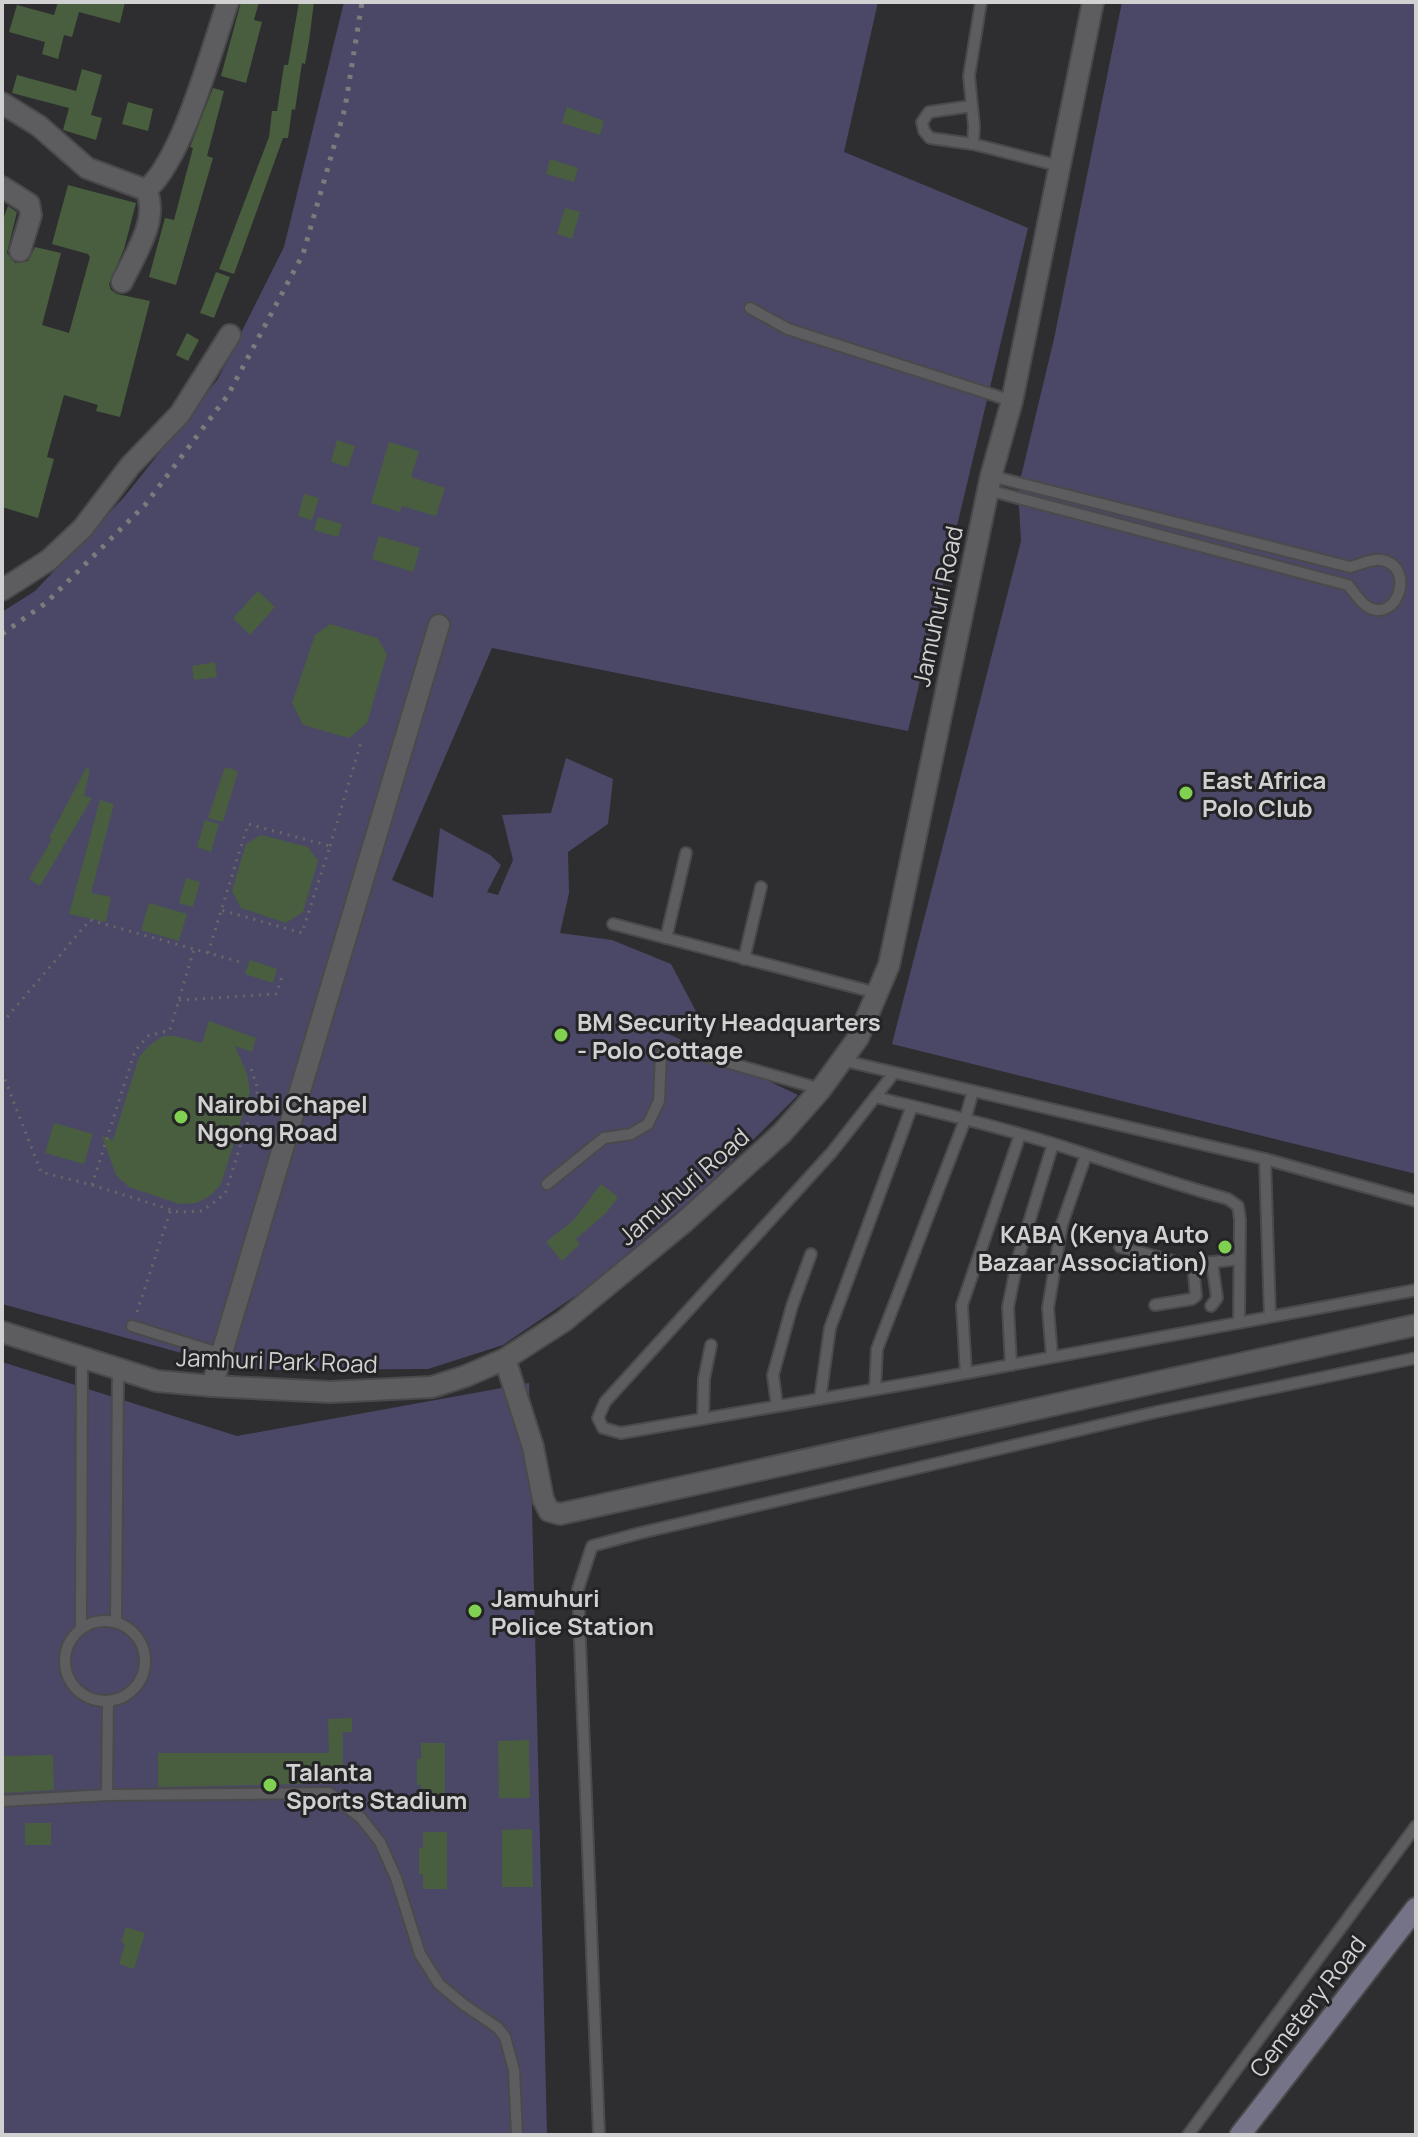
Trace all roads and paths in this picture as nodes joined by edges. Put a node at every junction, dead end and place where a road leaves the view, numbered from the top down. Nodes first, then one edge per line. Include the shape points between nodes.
1 (228, 2) edge
2 (981, 2) edge
3 (1093, 2) edge
4 (2, 103) edge
5 (972, 106) junction
6 (973, 144) junction
7 (1060, 166) junction
8 (2, 187) edge
9 (146, 190) junction
10 (20, 251) dead end
11 (122, 282) dead end
12 (750, 308) dead end
13 (230, 335) dead end
14 (1012, 401) junction
15 (989, 483) junction
16 (2, 590) edge
17 (439, 625) dead end
18 (361, 742) dead end
19 (330, 846) junction
20 (686, 853) dead end
21 (761, 887) dead end
22 (221, 910) junction
23 (613, 924) dead end
24 (666, 938) junction
25 (194, 949) junction
26 (208, 953) junction
27 (744, 959) junction
28 (244, 963) dead end
29 (283, 974) dead end
30 (877, 993) junction
31 (179, 1000) junction
32 (2, 1023) edge
33 (841, 1060) junction
34 (250, 1065) dead end
35 (2, 1072) edge
36 (894, 1073) junction
37 (821, 1089) junction
38 (973, 1091) junction
39 (875, 1097) junction
40 (912, 1106) junction
41 (965, 1120) junction
42 (1020, 1135) junction
43 (1053, 1144) junction
44 (1086, 1155) junction
45 (1265, 1159) junction
46 (547, 1184) dead end
47 (92, 1185) junction
48 (1416, 1201) edge
49 (171, 1209) junction
50 (1120, 1247) dead end
51 (811, 1254) dead end
52 (1239, 1259) junction
53 (1212, 1262) junction
54 (1193, 1264) junction
55 (1416, 1290) edge
56 (1155, 1305) dead end
57 (1211, 1306) dead end
58 (1270, 1316) junction
59 (1239, 1322) junction
60 (1416, 1325) edge
61 (132, 1326) joint
62 (2, 1332) edge
63 (711, 1345) dead end
64 (222, 1354) junction
65 (1052, 1357) junction
66 (1416, 1358) edge
67 (82, 1359) junction
68 (505, 1359) junction
69 (1011, 1365) junction
70 (118, 1371) junction
71 (966, 1373) junction
72 (212, 1386) junction
73 (875, 1389) junction
74 (820, 1399) junction
75 (777, 1406) junction
76 (703, 1419) junction
77 (116, 1622) junction
78 (81, 1628) junction
79 (108, 1701) junction
80 (107, 1795) junction
81 (2, 1801) edge
82 (1416, 1826) edge
83 (1416, 1908) edge
84 (517, 2135) edge
85 (599, 2135) edge
86 (1188, 2135) edge
87 (1240, 2135) edge

1 - 9 street via 181,137
2 - 5 lane via 969,76
3 - 7 street, Jamuhuri Road
4 - 9 street via 39,126 87,168
5 - 6 lane
5 - 6 lane via 929,112 922,122 930,138
6 - 7 lane
7 - 14 street, Jamuhuri Road
8 - 10 street via 29,204 31,215
9 - 11 street via 148,225
12 - 14 lane via 788,329
13 - 16 street via 180,414 130,466 83,528 49,560
14 - 15 street, Jamuhuri Road
15 - 15 lane via 1350,567 1382,560 1393,563 1404,582 1401,597 1377,609 1367,606 1348,585
15 - 30 street, Jamuhuri Road via 889,965
17 - 64 street
18 - 19 path
19 - 22 path via 248,824
19 - 22 path via 302,933
20 - 24 lane
21 - 27 lane
22 - 26 path
23 - 24 lane
24 - 27 lane
25 - 26 path
25 - 31 path
25 - 32 path via 90,920
26 - 28 path
27 - 30 lane
29 - 31 path via 276,994
30 - 33 street, Jamuhuri Road via 858,1038
31 - 47 path via 170,1030 148,1036 135,1051
33 - 36 lane
33 - 37 street, Jamuhuri Road
34 - 49 path via 258,1090 225,1194 202,1211
35 - 47 path via 41,1172
36 - 38 lane
36 - 39 lane
37 - 46 lane via 668,1049 661,1055 659,1101 648,1124 631,1134 604,1138
37 - 68 street, Jamuhuri Road via 782,1133 683,1223 564,1321
38 - 41 lane
38 - 45 lane
39 - 40 lane
39 - 76 lane via 793,1197 605,1402 598,1418 603,1428 621,1433
40 - 41 lane
40 - 74 lane via 830,1328
41 - 42 lane
41 - 73 lane via 877,1349
42 - 43 lane
42 - 71 lane via 962,1305
43 - 44 lane
43 - 69 lane via 1008,1307
44 - 52 lane via 1228,1199 1238,1206
44 - 65 lane via 1062,1224 1050,1294
45 - 48 lane
45 - 58 lane
47 - 49 path
49 - 61 path
50 - 54 lane
51 - 75 lane via 773,1375
52 - 53 lane
52 - 59 lane
53 - 54 lane
53 - 57 lane via 1217,1298
54 - 56 lane via 1196,1296
55 - 58 lane
58 - 59 lane
59 - 65 lane
60 - 68 street via 560,1514 549,1511 543,1499
61 - 64 lane
62 - 67 street, Jamhuri Park Road
63 - 76 lane
64 - 72 street
65 - 69 lane
66 - 85 lane via 1141,1415 592,1546 578,1589
67 - 70 street, Jamhuri Park Road
67 - 78 lane
68 - 72 street, Jamhuri Park Road via 432,1387 330,1392
69 - 71 lane
70 - 72 street, Jamhuri Park Road
70 - 77 lane
71 - 73 lane
73 - 74 lane
74 - 75 lane
75 - 76 lane
77 - 78 lane
77 - 79 lane via 137,1636 145,1660 137,1685
78 - 79 lane via 65,1655 69,1681 90,1699
79 - 80 lane
80 - 81 lane
80 - 84 lane via 329,1793 361,1818 380,1842 420,1954 439,1984 505,2037 514,2070
82 - 86 lane
83 - 87 street, Cemetery Road

